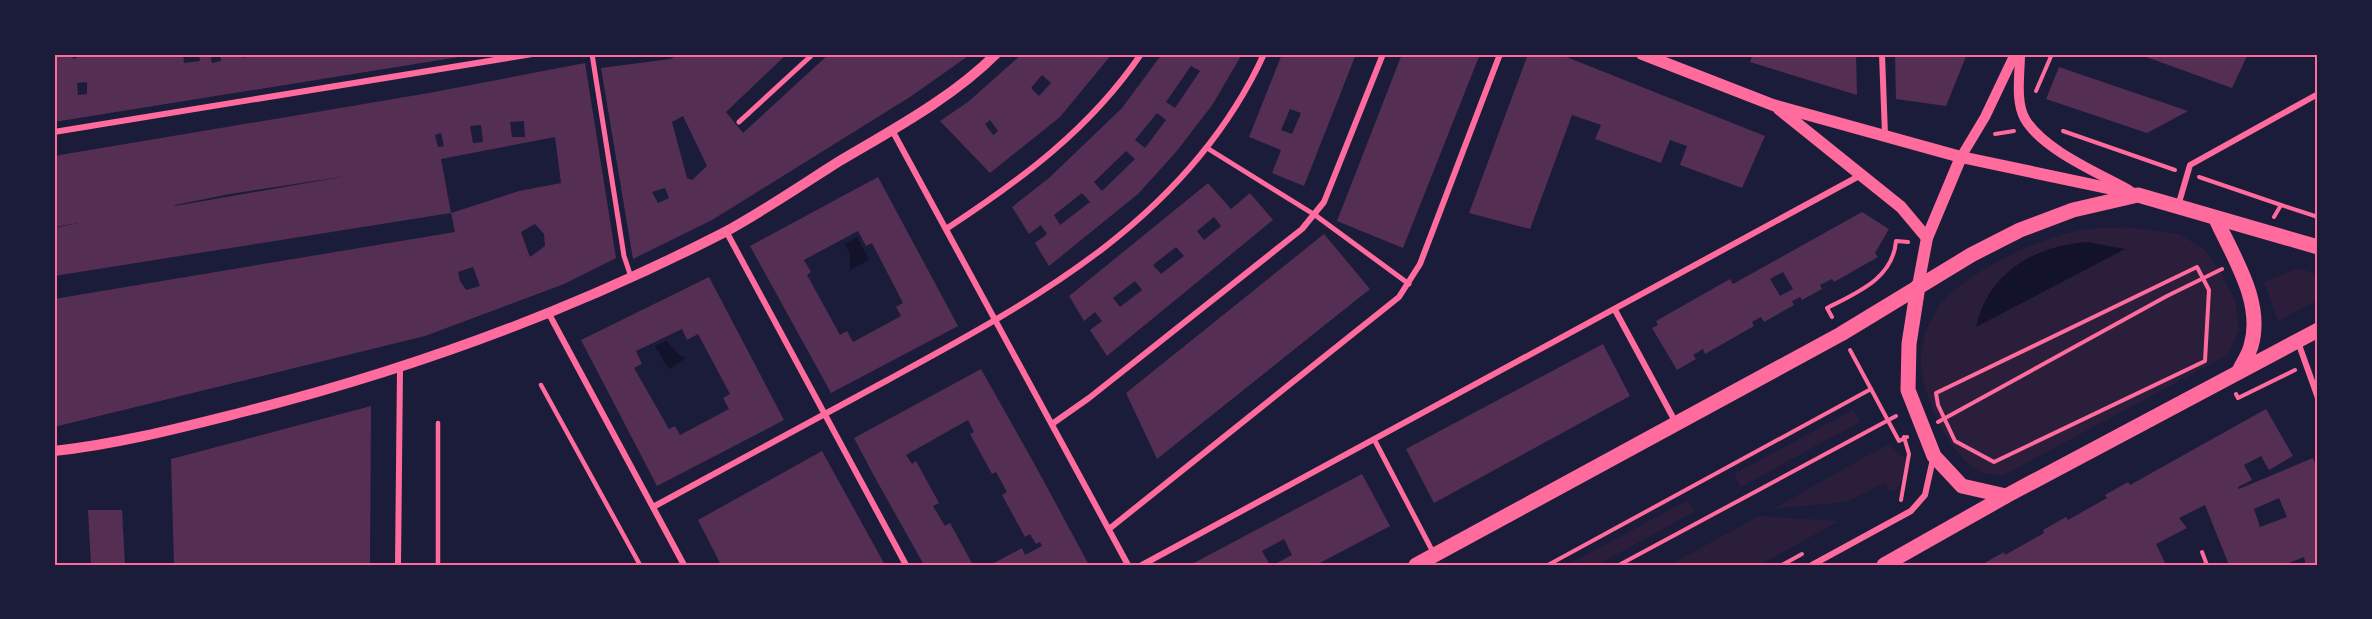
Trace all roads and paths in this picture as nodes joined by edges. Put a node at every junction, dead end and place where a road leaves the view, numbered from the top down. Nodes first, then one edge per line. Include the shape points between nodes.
1 (532, 54) edge
2 (592, 54) edge
3 (813, 54) edge
4 (996, 54) edge
5 (1141, 54) edge
6 (1264, 54) edge
7 (1383, 54) edge
8 (1500, 54) edge
9 (1642, 54) edge
10 (1882, 54) edge
11 (2018, 54) edge
12 (2052, 54) edge
13 (2035, 93) dead end
14 (2318, 94) edge
15 (1773, 105) junction
16 (739, 122) dead end
17 (1978, 128) junction
18 (2033, 128) junction
19 (892, 130) junction
20 (54, 132) edge
21 (1886, 135) junction
22 (1207, 148) junction
23 (1961, 156) junction
24 (2188, 173) junction
25 (1861, 175) junction
26 (2138, 195) junction
27 (2281, 205) junction
28 (2178, 208) junction
29 (1315, 215) junction
30 (2318, 217) edge
31 (2216, 219) junction
32 (946, 229) junction
33 (726, 231) junction
34 (2265, 234) junction
35 (1927, 238) junction
36 (2318, 247) edge
37 (2235, 262) junction
38 (632, 278) junction
39 (2203, 278) junction
40 (1410, 284) junction
41 (1918, 286) junction
42 (1616, 310) junction
43 (549, 314) junction
44 (996, 321) junction
45 (2318, 330) edge
46 (2318, 340) edge
47 (2297, 341) junction
48 (400, 369) junction
49 (2239, 371) junction
50 (2287, 373) dead end
51 (540, 385) dead end
52 (2238, 398) dead end
53 (2318, 398) edge
54 (825, 414) junction
55 (1944, 418) junction
56 (1887, 419) junction
57 (1899, 422) dead end
58 (1939, 422) dead end
59 (438, 423) dead end
60 (1052, 424) junction
61 (1676, 424) junction
62 (1901, 430) dead end
63 (1904, 438) junction
64 (1375, 441) junction
65 (54, 451) edge
66 (1914, 456) dead end
67 (1934, 456) junction
68 (2006, 496) junction
69 (1906, 498) dead end
70 (1900, 504) dead end
71 (1891, 505) dead end
72 (653, 507) junction
73 (1109, 529) junction
74 (2202, 552) dead end
75 (1434, 555) junction
76 (398, 565) edge
77 (438, 565) edge
78 (640, 565) edge
79 (684, 565) edge
80 (906, 565) edge
81 (1128, 565) edge
82 (1142, 565) edge
83 (1416, 565) edge
84 (1548, 565) edge
85 (1619, 565) edge
86 (1782, 565) edge
87 (1791, 565) edge
88 (1812, 565) edge
89 (1884, 565) edge
90 (2207, 565) edge

1 - 20 street
2 - 38 street via 624,256
3 - 16 street
4 - 19 street
5 - 32 street via 1107,100 1074,135 1017,181
6 - 22 street via 1240,100
7 - 29 street via 1330,188
8 - 40 street
9 - 15 main road
10 - 21 street
11 - 17 street
11 - 18 street via 2020,105 2025,120
12 - 13 path
14 - 24 street via 2190,165
15 - 21 main road
15 - 25 main road
17 - 18 path via 1990,134
17 - 23 street
18 - 24 path via 2048,126
18 - 26 street via 2050,145
19 - 32 street
19 - 33 street
21 - 23 main road
22 - 29 street
22 - 44 street via 1138,222 1087,262
23 - 26 main road
23 - 35 main road
24 - 27 path
24 - 28 street
25 - 35 main road via 1901,207
25 - 42 street
26 - 28 main road
26 - 41 main road via 2073,210 2020,230
27 - 30 path
27 - 34 path
28 - 31 main road
29 - 40 street
29 - 60 street
31 - 34 main road
31 - 37 main road
32 - 44 street
33 - 38 street
33 - 54 street
34 - 36 main road
35 - 41 main road
37 - 39 path
37 - 49 main road via 2244,276 2253,326 2251,346
38 - 43 street
39 - 55 path
39 - 55 path via 2197,267 1936,393
39 - 55 path via 2209,290 2205,361 1994,462 1955,441
40 - 73 street via 1387,308
41 - 61 main road via 1856,325
41 - 67 main road via 1909,344 1908,390
42 - 61 street
42 - 64 street
43 - 48 street
43 - 72 street
44 - 54 street
44 - 60 street
45 - 47 main road
46 - 47 main road
47 - 49 main road
47 - 53 street
48 - 65 street via 201,422
48 - 76 street
49 - 68 main road
50 - 52 path
51 - 78 lane
54 - 72 street
54 - 80 street
55 - 58 path
56 - 57 path via 1896,414
56 - 63 path via 1899,441
56 - 84 path via 1871,389
56 - 85 path
59 - 77 lane
60 - 73 street
61 - 75 main road
62 - 63 path
63 - 66 path
63 - 71 path via 1909,454 1901,500
64 - 75 street
64 - 82 street
67 - 68 main road via 1962,486
67 - 88 street via 1925,495 1911,511
68 - 89 main road
69 - 70 path
72 - 79 street
73 - 81 street
74 - 90 path
75 - 83 main road
86 - 87 path via 1812,551

